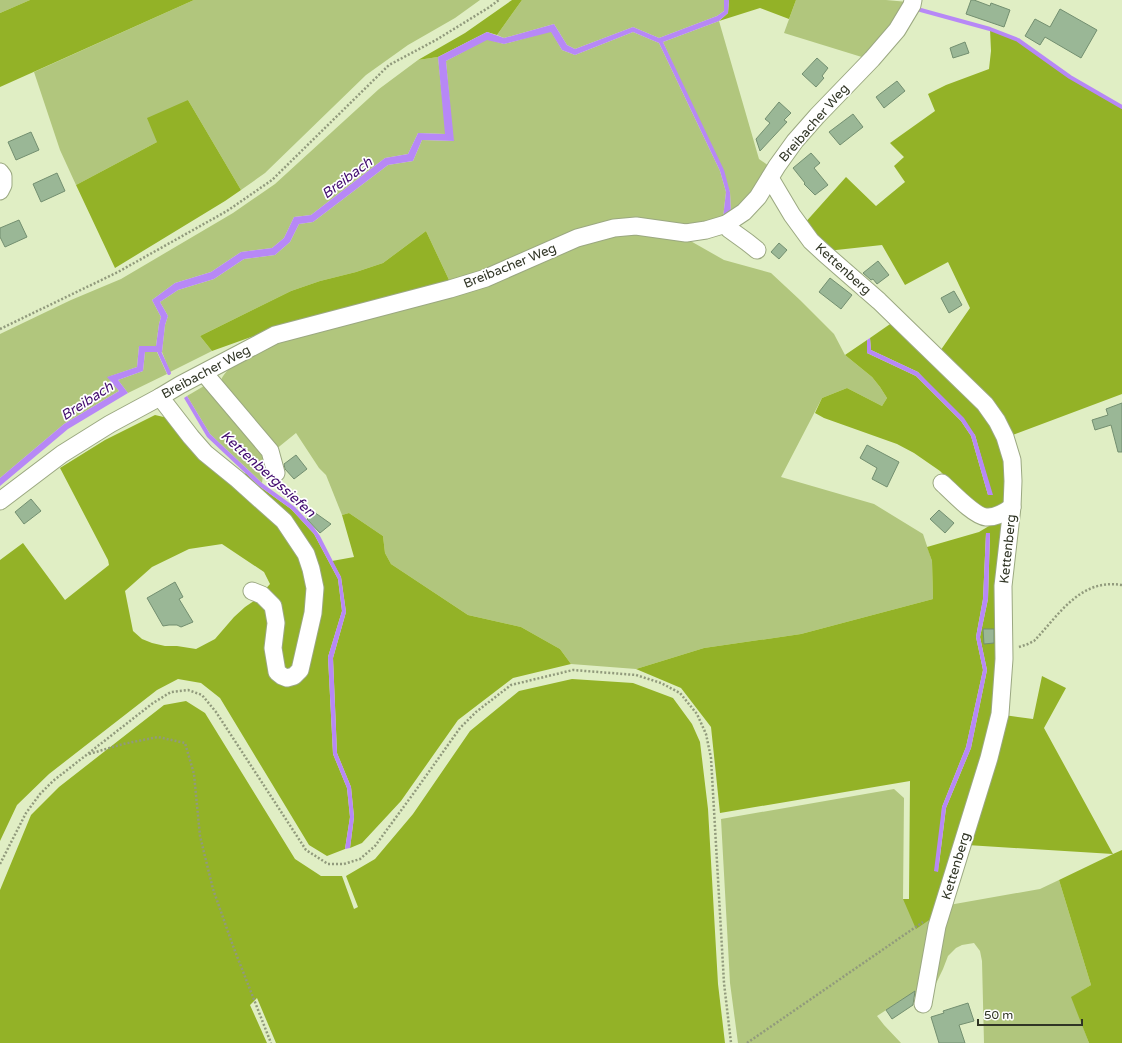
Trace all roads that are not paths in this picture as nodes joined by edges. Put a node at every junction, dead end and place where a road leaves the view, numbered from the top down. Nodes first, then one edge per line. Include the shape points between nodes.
1 (913, 0) edge
2 (0, 172) edge
3 (770, 178) junction
4 (0, 191) edge
5 (726, 224) junction
6 (756, 250) dead end
7 (204, 373) junction
8 (160, 397) junction
9 (276, 473) dead end
10 (942, 483) dead end
11 (0, 501) edge
12 (1012, 507) junction
13 (252, 591) dead end
14 (923, 1004) dead end

1 - 3 street, Breibacher Weg via 897,30 816,116
2 - 4 street via 3,176
3 - 5 street, Breibacher Weg via 758,197 744,212
3 - 12 street, Kettenberg via 811,241 879,301 985,404 997,421 1012,460
5 - 6 street
5 - 7 street, Breibacher Weg via 686,233 636,226 614,228 585,236 486,278 275,335
7 - 8 street, Breibacher Weg
7 - 9 street via 270,451
8 - 11 street, Breibacher Weg via 62,454
8 - 13 street via 205,453 284,521 306,554 315,588 313,613 300,670 294,676 287,678 277,672 273,648 276,623 273,606 262,595
10 - 12 street via 971,510 986,518 1001,515
12 - 14 street, Kettenberg via 1004,586 1004,659 1000,714 987,765 937,926

